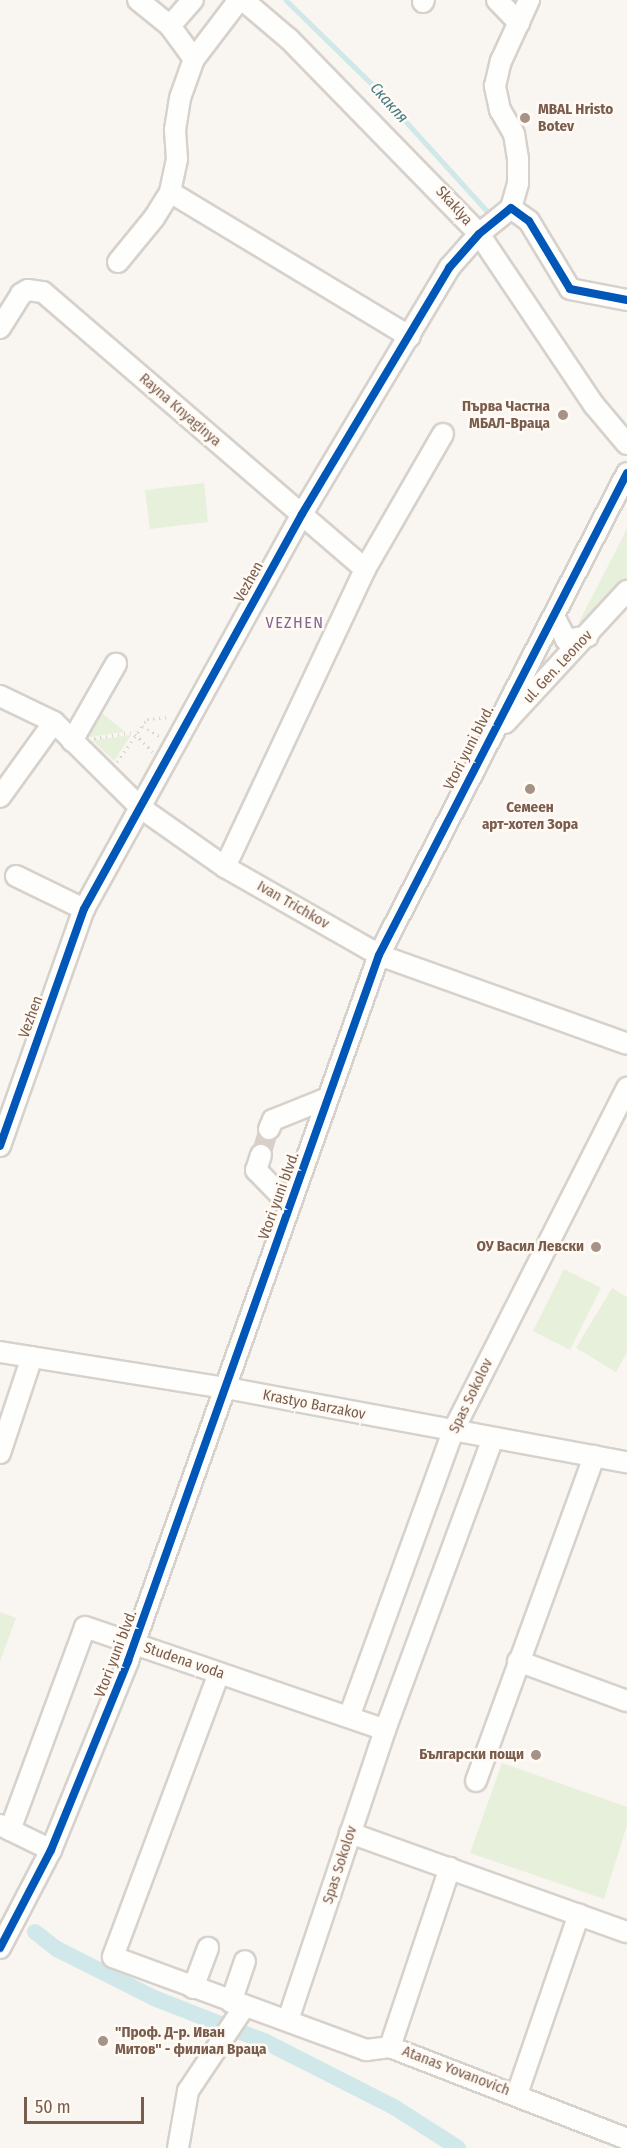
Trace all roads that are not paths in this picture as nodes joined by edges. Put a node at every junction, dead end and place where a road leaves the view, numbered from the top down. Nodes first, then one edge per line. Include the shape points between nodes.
1 (138, 0) edge
2 (193, 0) edge
3 (241, 0) edge
4 (497, 0) edge
5 (529, 0) edge
6 (519, 23) junction
7 (170, 26) junction
8 (194, 59) junction
9 (170, 192) junction
10 (511, 208) junction
11 (479, 234) junction
12 (118, 262) dead end
13 (627, 300) edge
14 (0, 328) edge
15 (410, 337) junction
16 (443, 434) dead end
17 (627, 444) edge
18 (627, 473) edge
19 (302, 514) junction
20 (365, 569) junction
21 (627, 591) edge
22 (554, 616) junction
23 (588, 636) junction
24 (116, 664) dead end
25 (0, 696) edge
26 (54, 722) junction
27 (72, 741) junction
28 (487, 741) junction
29 (0, 797) edge
30 (141, 808) junction
31 (225, 867) junction
32 (16, 876) dead end
33 (84, 909) junction
34 (379, 954) junction
35 (627, 1044) edge
36 (627, 1088) edge
37 (328, 1098) junction
38 (269, 1130) tunnel mouth
39 (0, 1146) edge
40 (261, 1155) tunnel mouth
41 (290, 1205) junction
42 (0, 1352) edge
43 (32, 1358) junction
44 (226, 1388) junction
45 (453, 1431) junction
46 (492, 1440) junction
47 (0, 1454) edge
48 (594, 1456) junction
49 (627, 1462) edge
50 (134, 1644) junction
51 (518, 1661) junction
52 (219, 1673) junction
53 (627, 1701) edge
54 (349, 1718) junction
55 (385, 1730) junction
56 (476, 1781) dead end
57 (5, 1827) edge
58 (350, 1833) junction
59 (51, 1850) junction
60 (450, 1868) junction
61 (579, 1914) junction
62 (627, 1932) edge
63 (1, 1943) edge
64 (208, 1947) dead end
65 (245, 1961) dead end
66 (193, 1988) junction
67 (235, 2015) junction
68 (288, 2020) junction
69 (390, 2047) junction
70 (517, 2094) junction
71 (627, 2139) edge
72 (178, 2148) edge

1 - 7 street
2 - 7 street
3 - 8 street, Skaklya
3 - 11 street, Skaklya via 289,39
4 - 6 street
5 - 6 street
6 - 10 street via 501,61 495,86 500,110 514,134 518,159 518,183
7 - 8 street
8 - 9 street, Skaklya via 180,98 175,130 177,159
9 - 12 street, Skaklya
9 - 15 street
10 - 11 street, Vezhen
10 - 13 street via 529,221 570,289
11 - 15 street, Vezhen via 449,268
11 - 17 street, Skaklya via 594,405
14 - 19 street, Rayna Knyaginya via 21,294 28,290 44,292
15 - 19 street, Vezhen
16 - 20 street
18 - 22 street, Vtori yuni blvd.
19 - 20 street, Rayna Knyaginya
19 - 30 street, Vezhen
20 - 31 street
21 - 23 street, ul. Gen. Leonov
22 - 23 street via 566,640
22 - 28 street, Vtori yuni blvd.
23 - 28 street, ul. Gen. Leonov
24 - 27 street
25 - 26 street, Ivan Trichkov
26 - 27 street, Ivan Trichkov
26 - 29 street
27 - 30 street, Ivan Trichkov
28 - 34 street, Vtori yuni blvd.
30 - 31 street, Ivan Trichkov
30 - 33 street, Vezhen
31 - 34 street, Ivan Trichkov
32 - 33 street
33 - 39 street, Vezhen
34 - 35 street, Ivan Trichkov
34 - 37 street, Vtori yuni blvd.
36 - 45 street, Spas Sokolov
37 - 38 street via 273,1120
37 - 41 street, Vtori yuni blvd.
40 - 41 street via 256,1170
41 - 44 street, Vtori yuni blvd.
42 - 43 street, Krastyo Barzakov
43 - 44 street, Krastyo Barzakov
43 - 47 street
44 - 45 street, Krastyo Barzakov
44 - 50 street, Vtori yuni blvd.
45 - 46 street, Krastyo Barzakov
45 - 54 street, Spas Sokolov
46 - 48 street, Krastyo Barzakov
46 - 55 street, Spas Sokolov
48 - 49 street, Krastyo Barzakov
48 - 51 street
50 - 52 street, Studena voda
50 - 57 street, Studena voda via 85,1627
50 - 59 street, Vtori yuni blvd.
51 - 53 street
51 - 56 street
52 - 54 street, Studena voda
52 - 66 street, Atanas Yovanovich via 113,1957
54 - 55 street, Studena voda
55 - 58 street, Spas Sokolov
57 - 59 street
58 - 60 street
58 - 68 street, Spas Sokolov
59 - 63 street, Vtori yuni blvd.
60 - 61 street
60 - 69 street
61 - 62 street
61 - 70 street
64 - 66 street
65 - 67 street
66 - 67 street, Atanas Yovanovich
67 - 68 street, Atanas Yovanovich
67 - 72 street via 188,2091
68 - 69 street, Atanas Yovanovich via 366,2050
69 - 70 street, Atanas Yovanovich
70 - 71 street, Atanas Yovanovich

